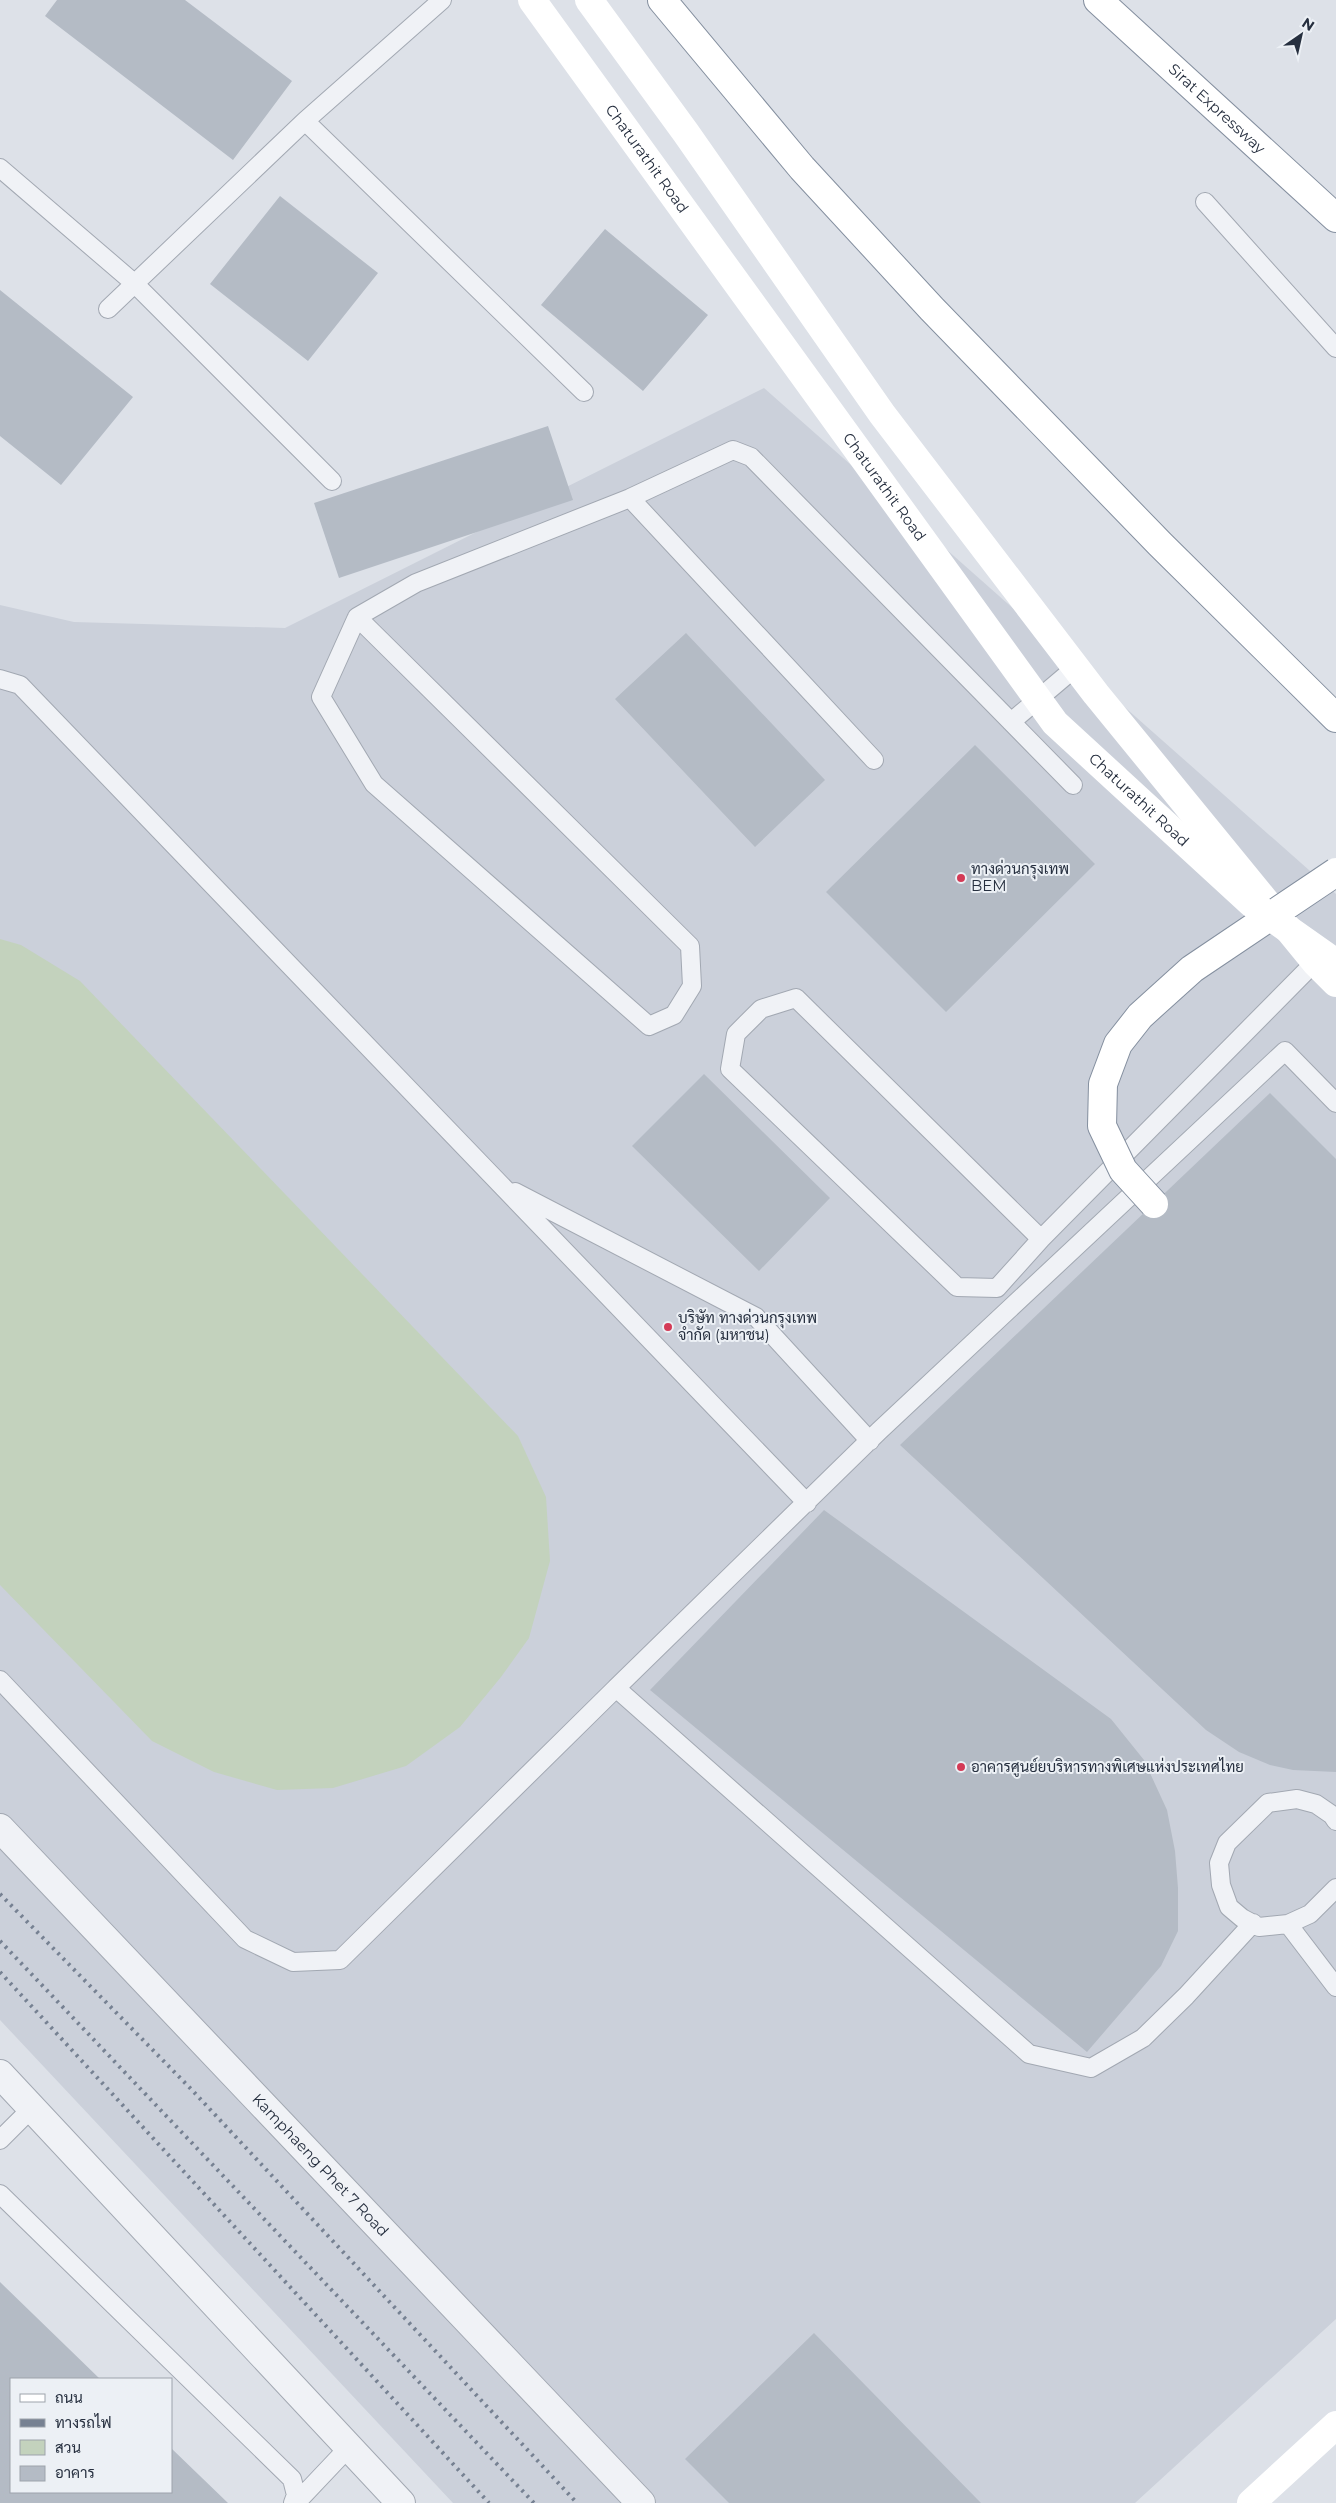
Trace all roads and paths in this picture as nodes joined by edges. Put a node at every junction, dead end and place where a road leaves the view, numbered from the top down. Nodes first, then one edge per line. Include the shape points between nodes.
1 (442, 0) edge
2 (532, 0) edge
3 (590, 0) edge
4 (662, 0) edge
5 (1098, 0) edge
6 (305, 121) junction
7 (0, 168) edge
8 (1205, 202) dead end
9 (1336, 218) edge
10 (134, 283) junction
11 (108, 308) dead end
12 (1336, 348) edge
13 (584, 392) dead end
14 (332, 481) dead end
15 (630, 498) junction
16 (357, 617) junction
17 (1076, 667) junction
18 (0, 679) edge
19 (1336, 718) edge
20 (1011, 722) junction
21 (874, 760) dead end
22 (1073, 785) dead end
23 (1336, 872) edge
24 (1326, 962) edge
25 (1336, 983) edge
26 (1336, 1103) edge
27 (501, 1185) junction
28 (1154, 1204) dead end
29 (1042, 1239) junction
30 (870, 1441) junction
31 (807, 1503) junction
32 (0, 1680) edge
33 (616, 1688) junction
34 (1335, 1816) edge
35 (0, 1828) edge
36 (1336, 1888) edge
37 (1253, 1923) junction
38 (1288, 1924) junction
39 (1336, 1987) edge
40 (0, 2074) edge
41 (32, 2108) junction
42 (0, 2140) edge
43 (0, 2194) edge
44 (1336, 2426) edge
45 (349, 2446) junction
46 (295, 2503) edge
47 (402, 2503) edge
48 (641, 2503) edge
49 (1251, 2503) edge

1 - 6 lane
2 - 24 main road, Chaturathit Road, bridge via 1055,723 1251,903
3 - 17 main road, Chaturathit Road via 882,414
4 - 19 main road via 802,168 932,309 1160,544
5 - 9 main road, Sirat Expressway
6 - 10 lane
6 - 13 lane
7 - 10 lane
8 - 12 lane
10 - 11 lane
10 - 14 lane
15 - 16 lane via 416,583
15 - 20 lane via 733,450 751,457
15 - 21 lane
16 - 16 lane via 690,946 692,986 674,1015 649,1026 374,784 321,697
17 - 20 lane
17 - 24 main road, Chaturathit Road
18 - 27 lane via 20,685
20 - 22 lane
23 - 28 main road, bridge via 1192,970 1140,1016 1118,1044 1103,1084 1102,1126 1123,1170
24 - 25 main road, Chaturathit Road
24 - 29 lane
26 - 30 lane via 1285,1051
27 - 30 lane via 756,1316
27 - 31 lane
29 - 29 lane via 796,998 761,1008 736,1034 730,1069 957,1287 997,1288
30 - 31 lane
31 - 33 lane
32 - 33 lane via 245,1939 294,1962 340,1960
33 - 37 lane via 1029,2054 1091,2068 1144,2038
34 - 37 lane via 1316,1804 1297,1799 1268,1803 1228,1843 1219,1862 1221,1885 1229,1907
35 - 48 street, Kamphaeng Phet 7 Road
36 - 38 lane via 1310,1914
37 - 38 lane via 1259,1927
38 - 39 lane
40 - 41 street
41 - 42 lane
41 - 45 street
43 - 46 lane via 292,2479
44 - 49 main road
45 - 46 lane
45 - 47 street

